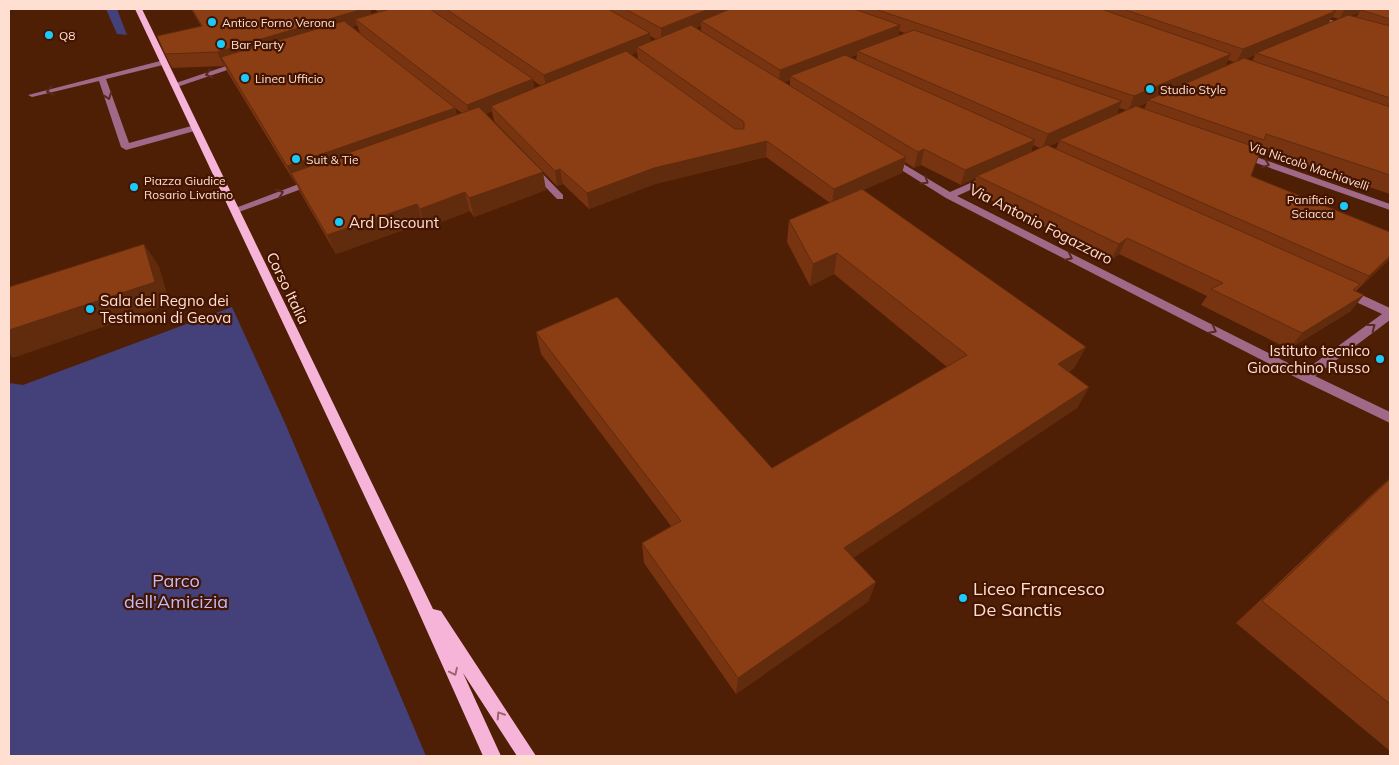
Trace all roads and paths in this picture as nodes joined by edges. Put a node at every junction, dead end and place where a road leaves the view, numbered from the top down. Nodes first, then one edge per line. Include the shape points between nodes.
1 (138, 9) edge
2 (1289, 9) edge
3 (1351, 21) edge
4 (1342, 24) junction
5 (1358, 29) edge
6 (1324, 32) edge
7 (252, 61) edge
8 (164, 62) junction
9 (102, 78) junction
10 (174, 85) junction
11 (32, 95) dead end
12 (195, 128) junction
13 (877, 151) edge
14 (1232, 152) edge
15 (526, 161) edge
16 (1001, 173) edge
17 (319, 180) edge
18 (949, 196) junction
19 (560, 197) dead end
20 (1390, 208) edge
21 (235, 210) junction
22 (1337, 288) edge
23 (1390, 313) edge
24 (1305, 377) junction
25 (1390, 418) edge
26 (412, 580) junction
27 (492, 756) edge
28 (527, 756) edge

1 - 8 main road, Corso Italia
2 - 4 street
3 - 4 street
4 - 5 street
4 - 6 street
7 -> 10 street
8 - 9 street
8 - 10 main road, Corso Italia
9 -> 11 street
9 -> 12 street via 126,147
10 - 12 main road, Corso Italia
12 - 21 main road, Corso Italia
13 -> 18 street, Via Antonio Fogazzaro
14 -> 20 street, Via Niccolò Machiavelli
15 - 19 street
16 - 18 street
21 -> 17 street
18 -> 24 street, Via Antonio Fogazzaro
21 - 26 main road, Corso Italia
22 - 23 street
24 -> 23 street
24 - 25 street, Via Antonio Fogazzaro
26 -> 27 main road
28 -> 26 main road

